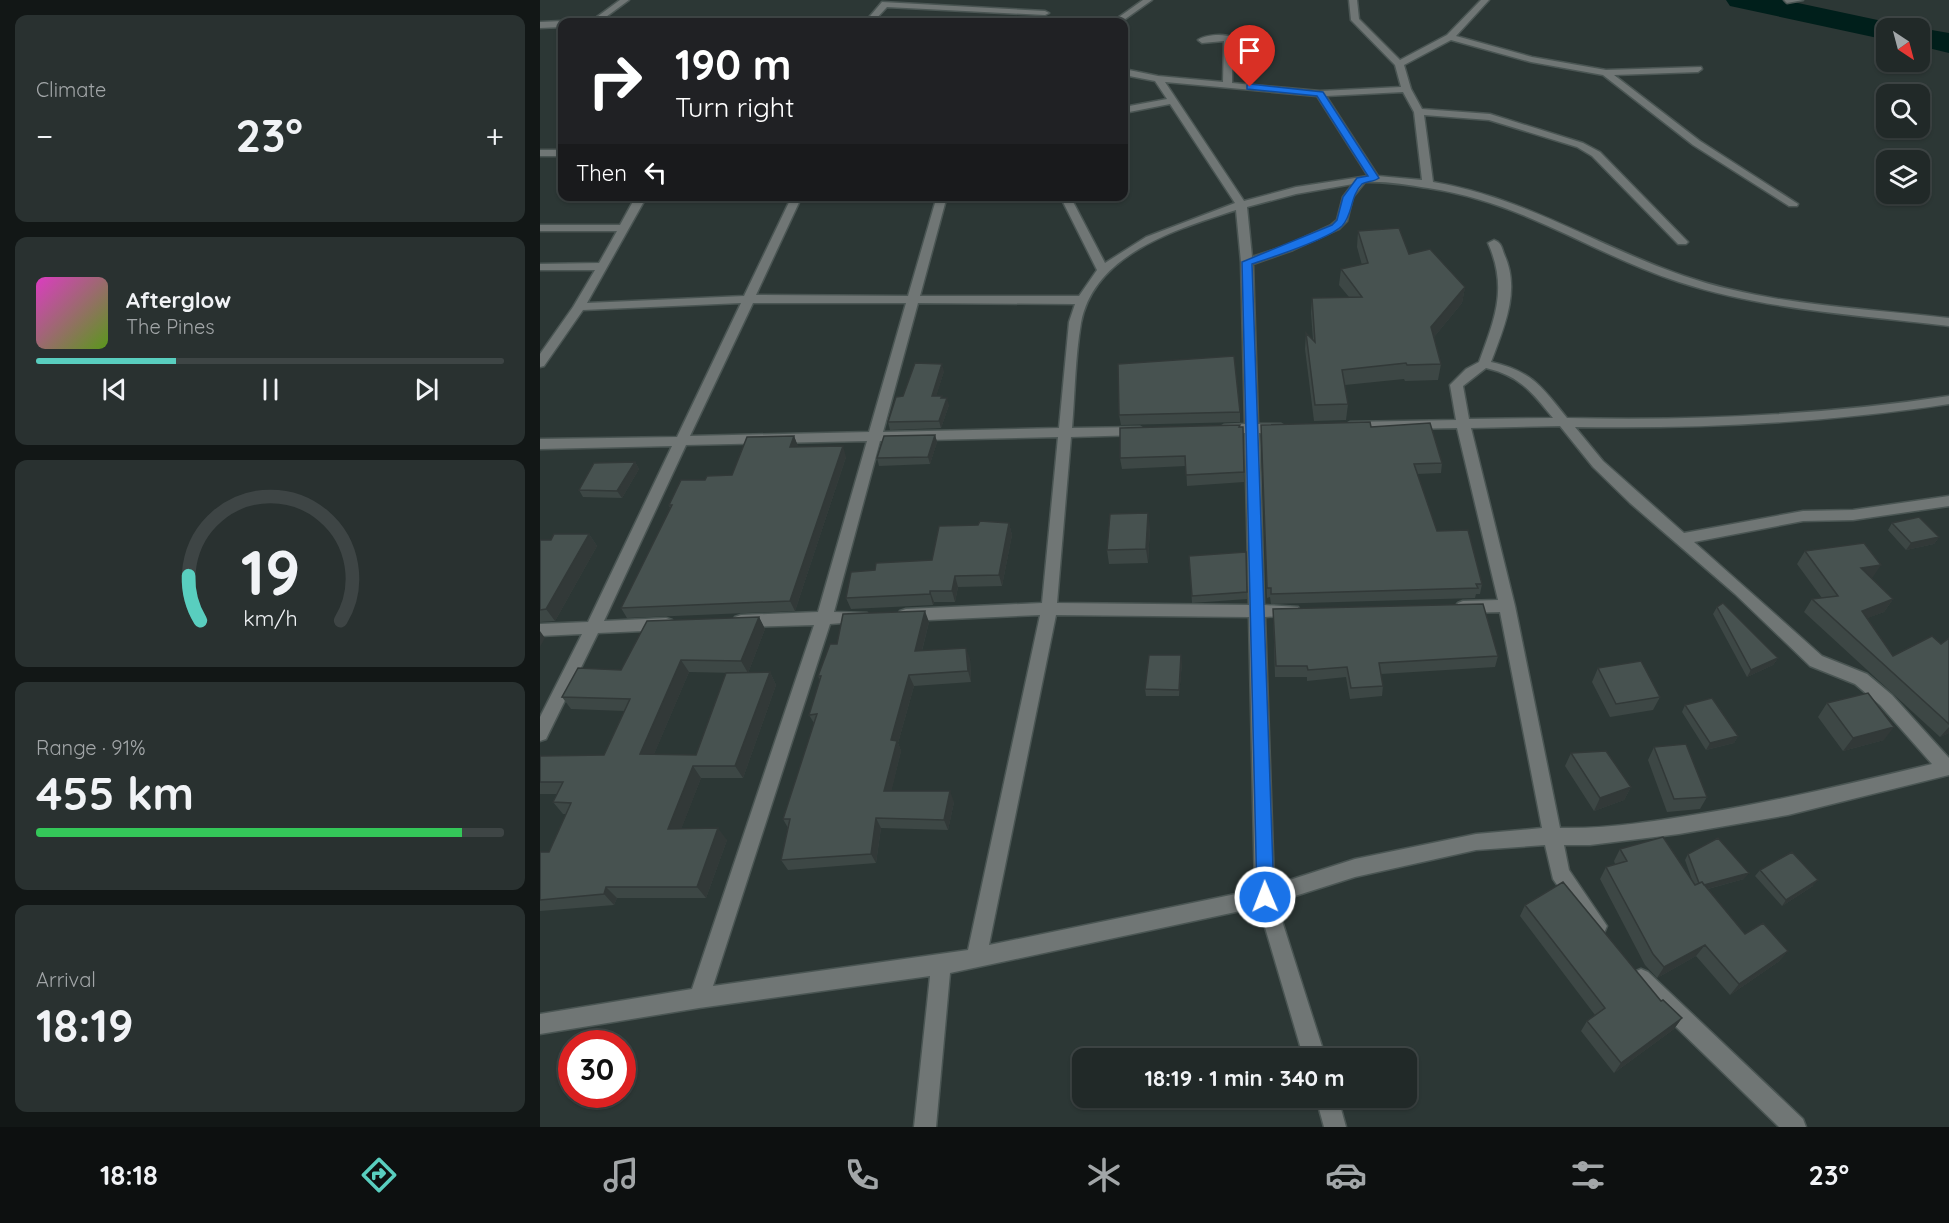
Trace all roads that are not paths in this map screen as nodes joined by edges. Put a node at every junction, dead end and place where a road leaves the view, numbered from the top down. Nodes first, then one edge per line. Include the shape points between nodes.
1 (625, 0) edge
2 (1148, 0) edge
3 (1353, 0) edge
4 (1485, 0) edge
5 (1799, 0) edge
6 (1787, 1) edge
7 (1045, 13) dead end
8 (600, 18) edge
9 (873, 18) edge
10 (1122, 18) edge
11 (558, 24) edge
12 (540, 25) edge
13 (1450, 37) junction
14 (1202, 40) dead end
15 (1400, 64) junction
16 (1698, 69) dead end
17 (1128, 73) edge
18 (1606, 73) junction
19 (1158, 79) junction
20 (1227, 84) junction
21 (1406, 89) junction
22 (1320, 94) junction
23 (1173, 101) junction
24 (1128, 109) edge
25 (1419, 112) junction
26 (540, 153) edge
27 (558, 153) edge
28 (1368, 179) junction
29 (1428, 185) junction
30 (639, 201) edge
31 (795, 201) edge
32 (941, 201) edge
33 (1068, 201) edge
34 (1241, 204) junction
35 (1793, 204) dead end
36 (540, 228) edge
37 (624, 228) junction
38 (1682, 242) dead end
39 (1494, 243) dead end
40 (1247, 262) junction
41 (604, 266) junction
42 (540, 267) edge
43 (1102, 269) junction
44 (751, 299) junction
45 (914, 300) junction
46 (1080, 300) junction
47 (579, 307) junction
48 (1949, 322) edge
49 (545, 345) edge
50 (540, 363) edge
51 (1484, 364) junction
52 (1949, 400) edge
53 (1565, 422) junction
54 (1463, 424) junction
55 (1334, 426) edge
56 (1299, 427) edge
57 (1252, 428) junction
58 (1205, 430) edge
59 (1158, 431) edge
60 (1065, 434) junction
61 (873, 437) junction
62 (684, 439) junction
63 (540, 444) edge
64 (1949, 501) edge
65 (1682, 539) junction
66 (1507, 606) junction
67 (1447, 608) edge
68 (1049, 609) junction
69 (1304, 611) edge
70 (1256, 612) junction
71 (895, 615) edge
72 (872, 616) edge
73 (824, 618) junction
74 (721, 622) edge
75 (686, 623) edge
76 (594, 626) junction
77 (540, 630) edge
78 (540, 734) edge
79 (1948, 767) edge
80 (1552, 836) junction
81 (1265, 897) junction
82 (1608, 939) edge
83 (976, 958) junction
84 (941, 964) junction
85 (1630, 966) edge
86 (699, 998) junction
87 (540, 1024) edge
88 (1312, 1048) edge
89 (1330, 1108) edge
90 (925, 1127) edge
91 (1335, 1127) edge
92 (1794, 1127) edge

1 - 8 street
2 - 10 street
3 - 15 street via 1354,20
4 - 13 street
5 - 6 street
7 - 9 street via 885,4
11 - 12 street
13 - 15 street
13 - 18 street
14 - 20 street via 1228,38
15 - 21 street
16 - 18 street
17 - 19 street
18 - 35 street via 1683,136
19 - 20 street
19 - 23 street
20 - 22 street
21 - 22 street
21 - 25 street
22 - 28 street
23 - 24 street
23 - 34 street
25 - 29 street
25 - 38 street via 1490,117 1580,145 1596,154
26 - 27 street
28 - 29 street
28 - 34 street via 1303,188
28 - 40 street via 1348,197 1342,221 1335,227
29 - 48 street via 1503,201 1659,272 1704,285 1787,301
30 - 37 street
31 - 44 street
32 - 45 street
33 - 43 street
34 - 40 street
34 - 43 street via 1142,243
36 - 37 street
37 - 41 street
39 - 51 street via 1506,270 1505,291 1502,316
40 - 57 street
41 - 42 street
41 - 47 street
43 - 46 street
44 - 45 street
44 - 47 street
44 - 62 street
45 - 46 street
45 - 61 street
46 - 60 street via 1074,322
47 - 49 street
49 - 50 street
51 - 53 street via 1510,370 1534,386
51 - 54 street via 1456,386
52 - 53 street via 1869,412 1655,424
53 - 54 street
53 - 65 street via 1598,464
54 - 55 street
54 - 66 street
56 - 57 street
57 - 58 street
57 - 70 street
59 - 60 street
60 - 61 street
60 - 68 street
61 - 62 street
61 - 73 street
62 - 63 street
62 - 76 street
64 - 65 street via 1853,515 1803,516
65 - 79 street via 1816,661 1861,679 1886,700
66 - 67 street
66 - 80 street
68 - 70 street
68 - 71 street
68 - 83 street
69 - 70 street
70 - 81 street
72 - 73 street
73 - 74 street
73 - 86 street
75 - 76 street
76 - 77 street
76 - 78 street
79 - 80 street via 1788,807 1590,837
80 - 81 street via 1465,845 1356,868
80 - 82 street via 1560,873
81 - 83 street
81 - 88 street
83 - 84 street
84 - 86 street
84 - 90 street
85 - 92 street
86 - 87 street
89 - 91 street

